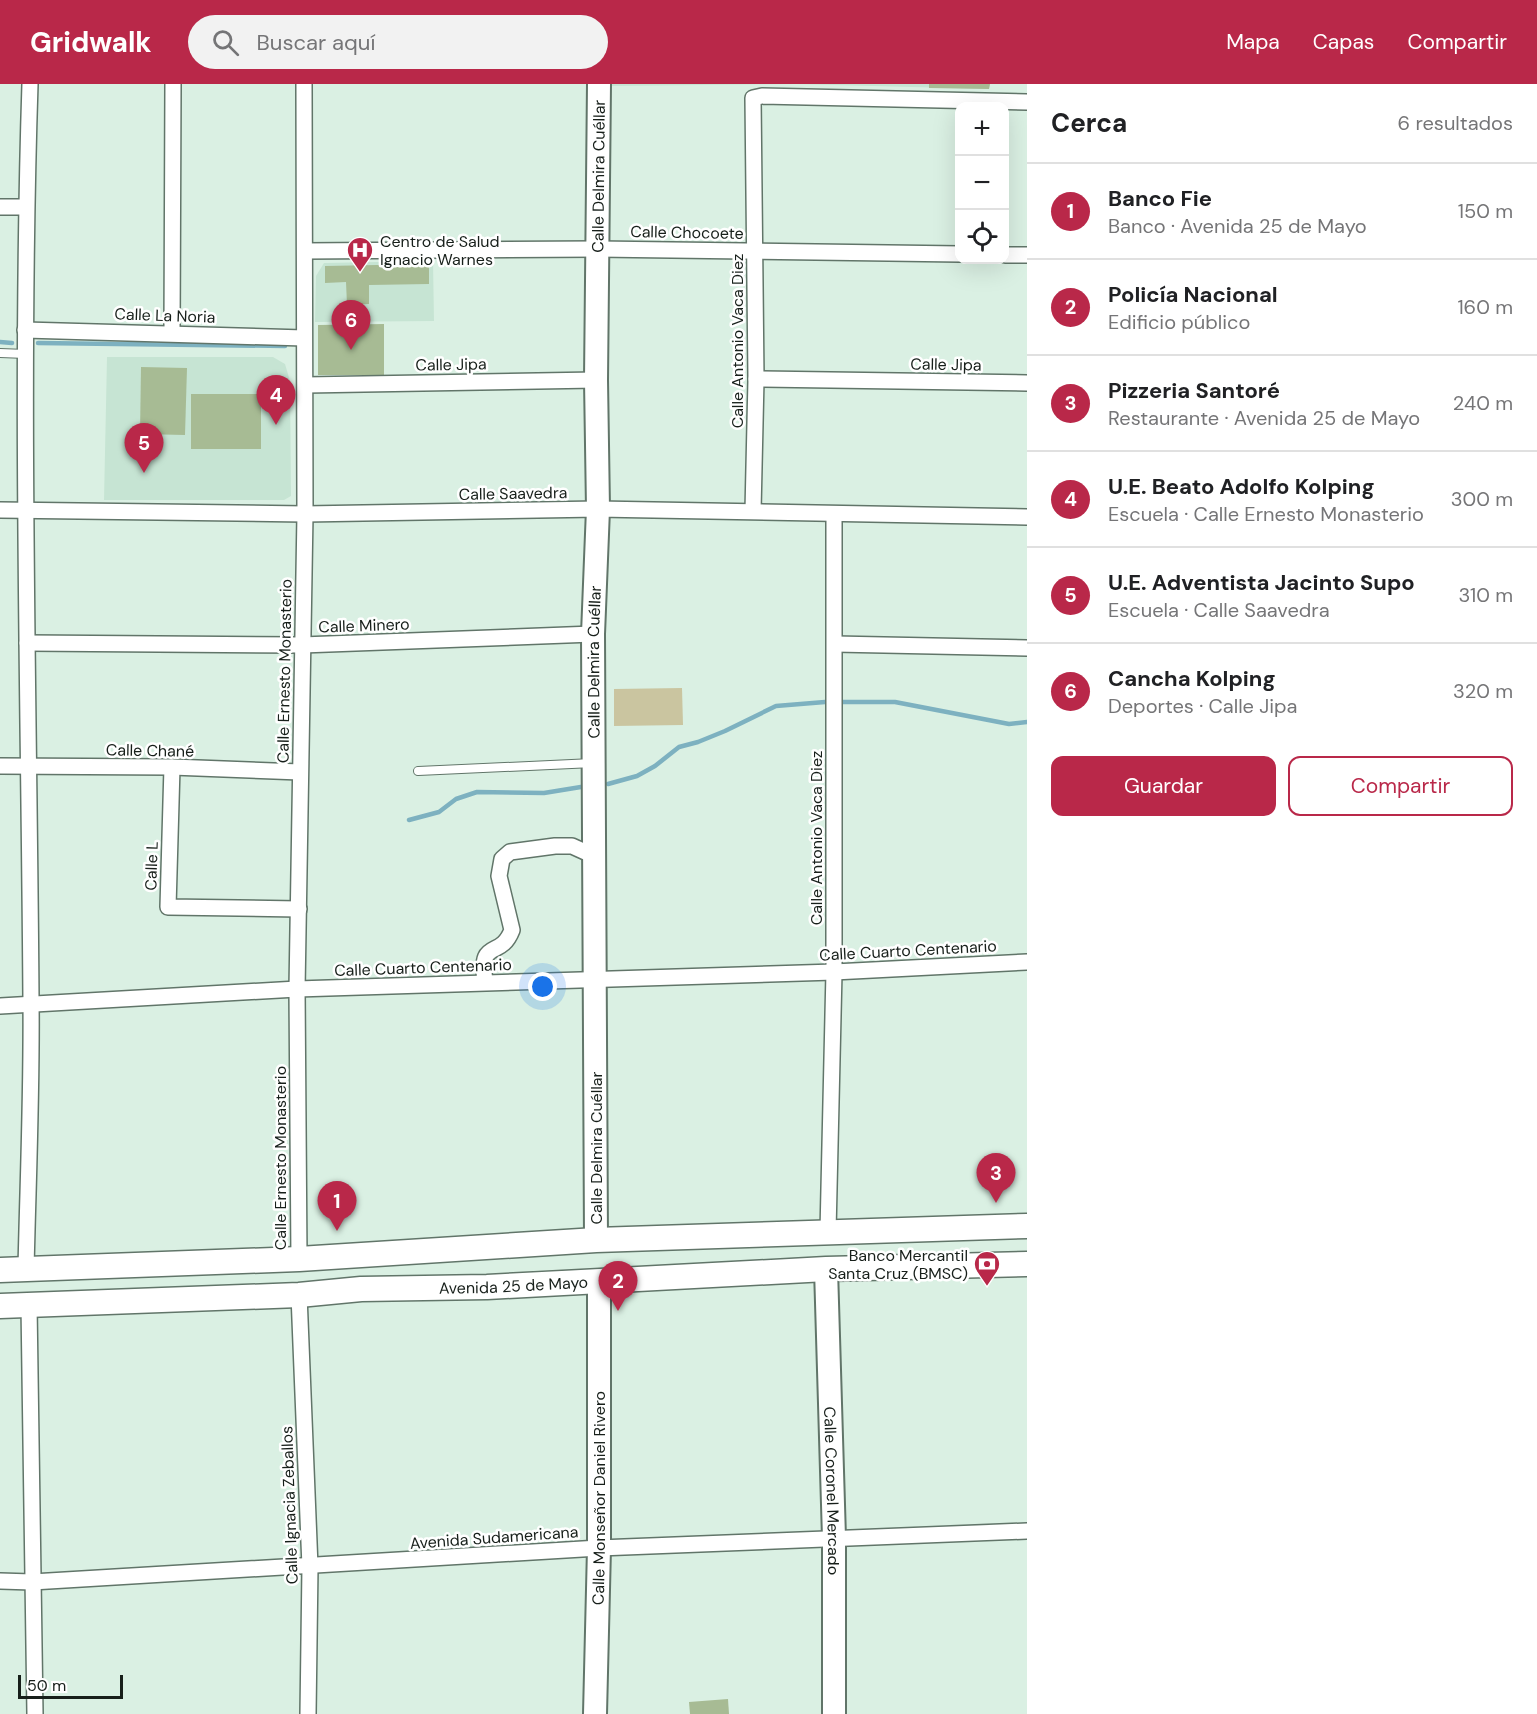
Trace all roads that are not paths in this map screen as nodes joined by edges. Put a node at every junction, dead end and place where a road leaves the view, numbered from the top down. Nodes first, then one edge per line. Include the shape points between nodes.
1 (30, 84) edge
2 (173, 84) edge
3 (304, 84) edge
4 (599, 84) edge
5 (1027, 102) edge
6 (0, 207) edge
7 (26, 207) junction
8 (598, 249) junction
9 (755, 250) junction
10 (305, 251) junction
11 (955, 254) edge
12 (1009, 255) edge
13 (1027, 255) edge
14 (25, 330) junction
15 (172, 333) junction
16 (304, 338) junction
17 (0, 353) edge
18 (26, 354) junction
19 (756, 379) junction
20 (596, 380) junction
21 (1027, 383) edge
22 (306, 385) junction
23 (598, 509) junction
24 (0, 510) edge
25 (27, 511) junction
26 (753, 511) junction
27 (305, 514) junction
28 (834, 515) junction
29 (1027, 517) edge
30 (593, 634) junction
31 (27, 643) junction
32 (835, 644) junction
33 (302, 645) junction
34 (1027, 648) edge
35 (594, 763) junction
36 (0, 766) edge
37 (27, 767) junction
38 (172, 767) junction
39 (418, 771) dead end
40 (300, 772) junction
41 (594, 856) junction
42 (299, 909) junction
43 (1027, 962) edge
44 (834, 972) junction
45 (595, 979) junction
46 (485, 982) junction
47 (297, 989) junction
48 (31, 1004) junction
49 (0, 1005) edge
50 (1027, 1226) edge
51 (978, 1227) junction
52 (933, 1229) junction
53 (828, 1232) junction
54 (596, 1240) junction
55 (498, 1246) junction
56 (422, 1251) junction
57 (299, 1259) junction
58 (1027, 1264) edge
59 (980, 1265) junction
60 (926, 1266) junction
61 (26, 1269) junction
62 (826, 1269) junction
63 (0, 1270) edge
64 (599, 1282) junction
65 (487, 1287) junction
66 (361, 1289) junction
67 (299, 1295) junction
68 (29, 1305) junction
69 (0, 1306) edge
70 (1027, 1531) edge
71 (834, 1538) junction
72 (599, 1548) junction
73 (310, 1567) junction
74 (0, 1581) edge
75 (32, 1582) junction
76 (35, 1714) edge
77 (308, 1714) edge
78 (595, 1714) edge
79 (834, 1714) edge

1 - 7 street
2 - 15 street
3 - 10 street, Calle Ernesto Monasterio
4 - 8 main road, Calle Delmira Cuéllar
5 - 9 street, Calle Antonio Vaca Diez via 753,98
6 - 7 street
7 - 14 street
8 - 9 street, Calle Chocoete
8 - 10 street, Calle Chocoete
8 - 20 main road, Calle Delmira Cuéllar
9 - 11 street, Calle Chocoete
9 - 19 street, Calle Antonio Vaca Diez
10 - 16 street, Calle Ernesto Monasterio
12 - 13 street
14 - 15 street, Calle La Noria
14 - 18 street
15 - 16 street, Calle La Noria
16 - 22 street, Calle Ernesto Monasterio
17 - 18 lane
18 - 25 street
19 - 21 street, Calle Jipa
19 - 26 street, Calle Antonio Vaca Diez
20 - 22 street, Calle Jipa
20 - 23 main road, Calle Delmira Cuéllar
22 - 27 street, Calle Ernesto Monasterio
23 - 26 street, Calle Saavedra
23 - 27 street, Calle Saavedra
23 - 30 main road, Calle Delmira Cuéllar
24 - 25 street, Calle Saavedra
25 - 27 street, Calle Saavedra
25 - 31 street
26 - 28 street, Calle Saavedra
27 - 33 street, Calle Ernesto Monasterio
28 - 29 street, Calle Saavedra
28 - 32 street, Calle Antonio Vaca Diez
30 - 33 street, Calle Minero
30 - 35 main road, Calle Delmira Cuéllar
31 - 33 street, Calle Minero
31 - 37 street
32 - 34 street
32 - 44 street, Calle Antonio Vaca Diez
33 - 40 street, Calle Ernesto Monasterio
35 - 39 lane
35 - 41 main road, Calle Delmira Cuéllar
36 - 37 street, Calle Chané
37 - 38 street, Calle Chané
37 - 48 street
38 - 40 street, Calle Chané
38 - 42 street, Calle L via 168,907
40 - 42 street, Calle Ernesto Monasterio
41 - 45 main road, Calle Delmira Cuéllar
41 - 46 street via 572,846 555,846 510,852 502,859 499,876 512,930 508,939 484,957
42 - 47 street, Calle Ernesto Monasterio
43 - 44 street, Calle Cuarto Centenario
44 - 45 street, Calle Cuarto Centenario
44 - 53 street, Calle Antonio Vaca Diez
45 - 46 street, Calle Cuarto Centenario
45 - 54 main road, Calle Delmira Cuéllar
46 - 47 street, Calle Cuarto Centenario
47 - 48 street, Calle Cuarto Centenario
47 - 57 street, Calle Ernesto Monasterio
48 - 49 street, Calle Cuarto Centenario
48 - 61 street
50 - 51 main road
51 - 52 main road
51 - 59 main road via 967,1243 967,1253
52 - 53 main road
52 - 60 main road via 944,1250 939,1261
53 - 54 main road
54 - 55 main road
55 - 56 main road
55 - 65 main road via 479,1258 473,1270 475,1280
56 - 57 main road
56 - 66 main road via 436,1264 428,1275 377,1281
57 - 61 main road
58 - 59 main road, Avenida 25 de Mayo
59 - 60 main road, Avenida 25 de Mayo
60 - 62 main road, Avenida 25 de Mayo
61 - 63 main road
62 - 64 main road, Avenida 25 de Mayo
62 - 71 main road, Calle Coronel Mercado
64 - 65 main road, Avenida 25 de Mayo
64 - 72 main road, Calle Monseñor Daniel Rivero
65 - 66 main road, Avenida 25 de Mayo
66 - 67 main road, Avenida 25 de Mayo
67 - 68 main road, Avenida 25 de Mayo
67 - 73 street, Calle Ignacia Zeballos
68 - 69 main road, Avenida 25 de Mayo
68 - 75 street
70 - 71 street, Avenida Sudamericana
71 - 72 street, Avenida Sudamericana
71 - 79 main road, Calle Coronel Mercado
72 - 73 street, Avenida Sudamericana
72 - 78 main road, Calle Monseñor Daniel Rivero
73 - 75 street, Avenida Sudamericana
73 - 77 street, Calle Ignacia Zeballos
74 - 75 street, Avenida Sudamericana
75 - 76 street

